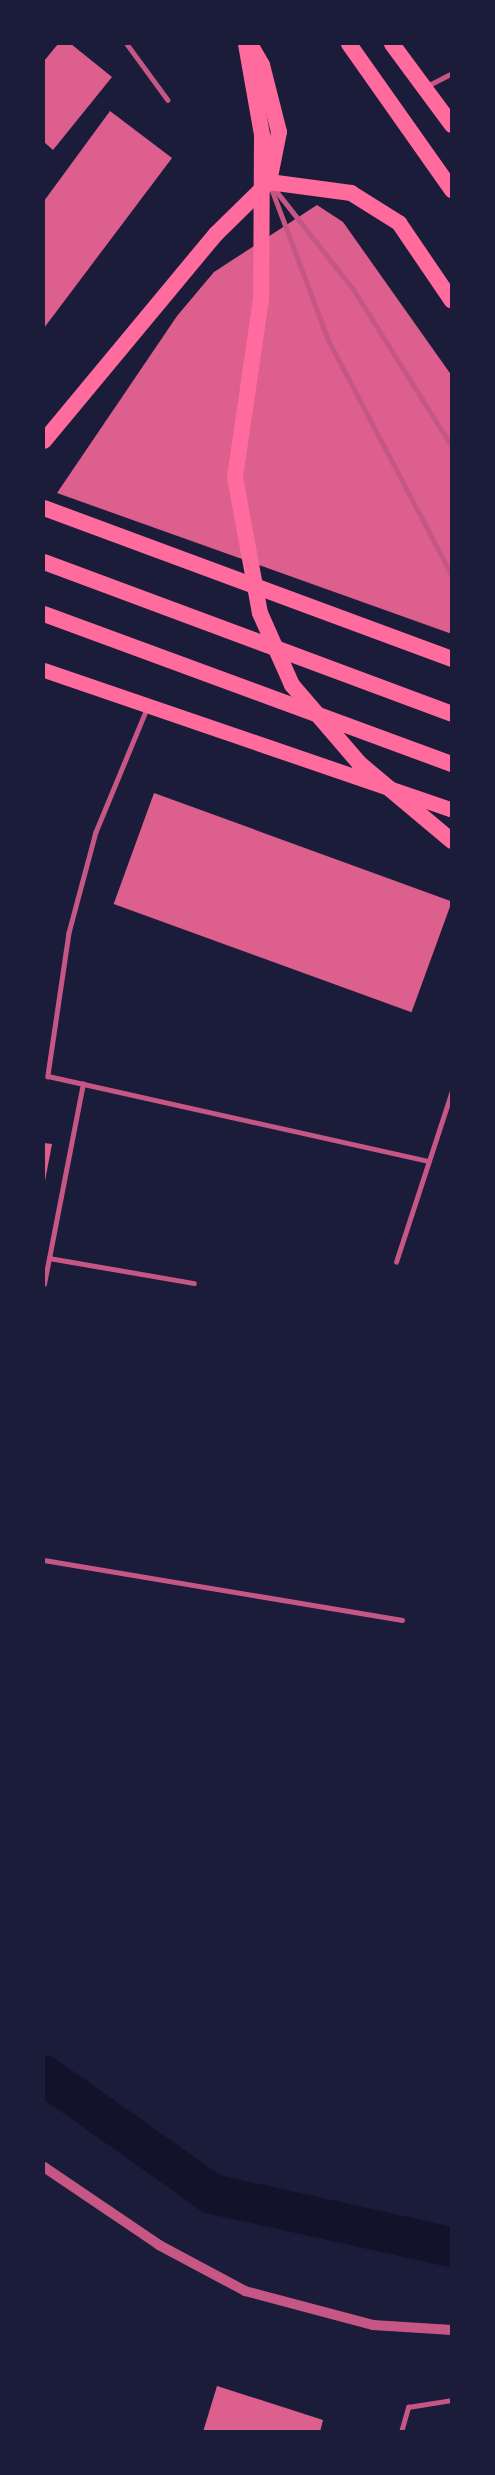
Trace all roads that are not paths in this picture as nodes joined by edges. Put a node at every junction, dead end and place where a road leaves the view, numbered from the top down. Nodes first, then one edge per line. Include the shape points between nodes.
1 (127, 44) edge
2 (248, 44) edge
3 (349, 44) edge
4 (392, 44) edge
5 (452, 73) edge
6 (424, 88) junction
7 (168, 100) dead end
8 (452, 125) edge
9 (269, 182) junction
10 (452, 190) edge
11 (452, 301) edge
12 (44, 441) edge
13 (452, 446) edge
14 (44, 508) edge
15 (44, 562) edge
16 (452, 575) edge
17 (44, 614) edge
18 (452, 659) edge
19 (44, 670) edge
20 (148, 708) junction
21 (452, 714) edge
22 (452, 764) edge
23 (452, 810) edge
24 (452, 841) edge
25 (83, 1084) junction
26 (452, 1091) edge
27 (429, 1161) junction
28 (49, 1258) junction
29 (396, 1262) dead end
30 (194, 1283) dead end
31 (44, 1284) edge
32 (44, 1560) edge
33 (402, 1620) dead end
34 (44, 2167) edge
35 (452, 2330) edge
36 (452, 2400) edge
37 (401, 2432) edge

1 - 7 lane
2 - 9 highway via 262,65 279,132
2 - 24 highway via 262,135 261,299 235,477 260,613 292,685 359,763
3 - 10 highway
4 - 6 highway
5 - 6 lane
6 - 8 highway
9 - 11 highway via 351,193 399,223
9 - 12 highway via 216,234
9 - 13 lane via 354,290
9 - 16 lane via 329,341
14 - 18 highway
15 - 21 highway
17 - 22 highway
19 - 20 main road
20 - 23 main road
20 - 25 lane via 96,832 69,933 48,1076
25 - 27 lane
25 - 28 lane
26 - 27 lane
27 - 29 lane
28 - 30 lane
28 - 31 lane
32 - 33 lane
34 - 35 street via 159,2245 245,2291 373,2325
36 - 37 lane via 408,2407

